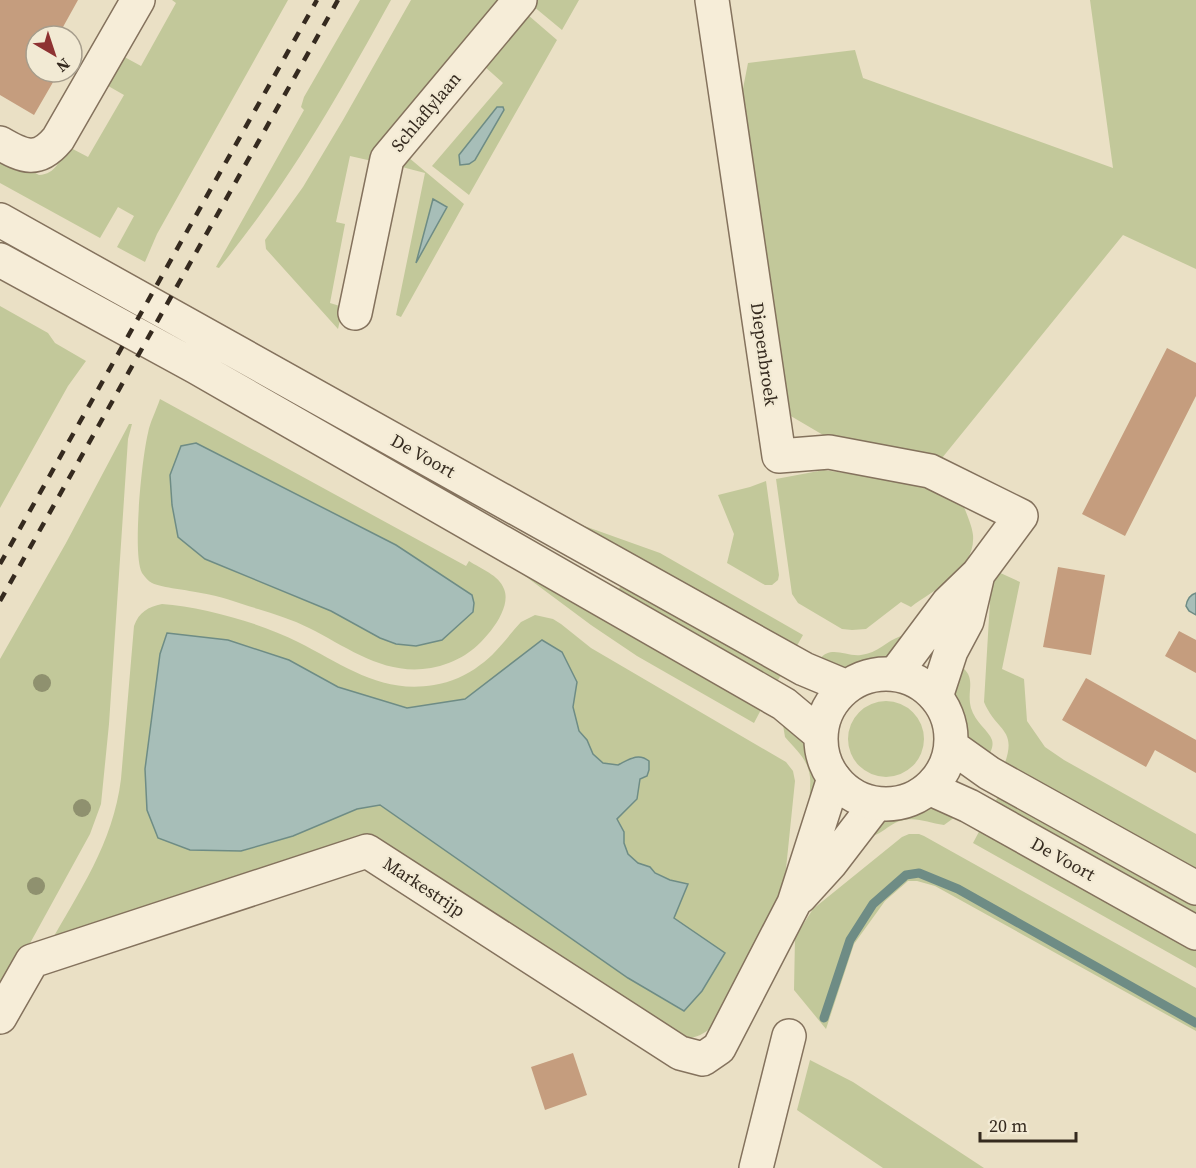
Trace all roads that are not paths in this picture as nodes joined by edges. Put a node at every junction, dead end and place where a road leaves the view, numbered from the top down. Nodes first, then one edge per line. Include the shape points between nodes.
1 (138, 0) edge
2 (520, 0) edge
3 (712, 0) edge
4 (0, 143) edge
5 (0, 220) edge
6 (0, 260) edge
7 (355, 313) dead end
8 (978, 573) junction
9 (895, 674) junction
10 (847, 687) junction
11 (936, 697) junction
12 (821, 735) junction
13 (951, 746) junction
14 (834, 778) junction
15 (929, 788) junction
16 (876, 804) junction
17 (1196, 888) edge
18 (794, 903) junction
19 (1196, 933) edge
20 (0, 1017) edge
21 (789, 1036) dead end
22 (756, 1168) edge

1 - 4 street via 51,147 40,155 29,156
2 - 7 street, Schlaflylaan via 387,159
3 - 8 street, Diepenbroek via 779,456 828,452 930,471 1021,516
5 - 10 street, De Voort via 804,669
6 - 12 street, De Voort via 207,373 784,704
8 - 9 street via 948,603
8 - 11 street via 967,621 951,651
9 - 10 street via 878,674
9 - 11 street via 917,682
10 - 12 street via 833,700
11 - 13 street via 945,712
12 - 14 street via 823,758
13 - 15 street via 944,769
13 - 17 street via 989,772
14 - 16 street via 845,790
14 - 18 street
15 - 16 street via 913,798
15 - 19 street, De Voort via 969,806
16 - 18 street via 837,856
18 - 20 street, Markestrijp via 719,1048 703,1059 680,1053 367,851 32,962
21 - 22 street

